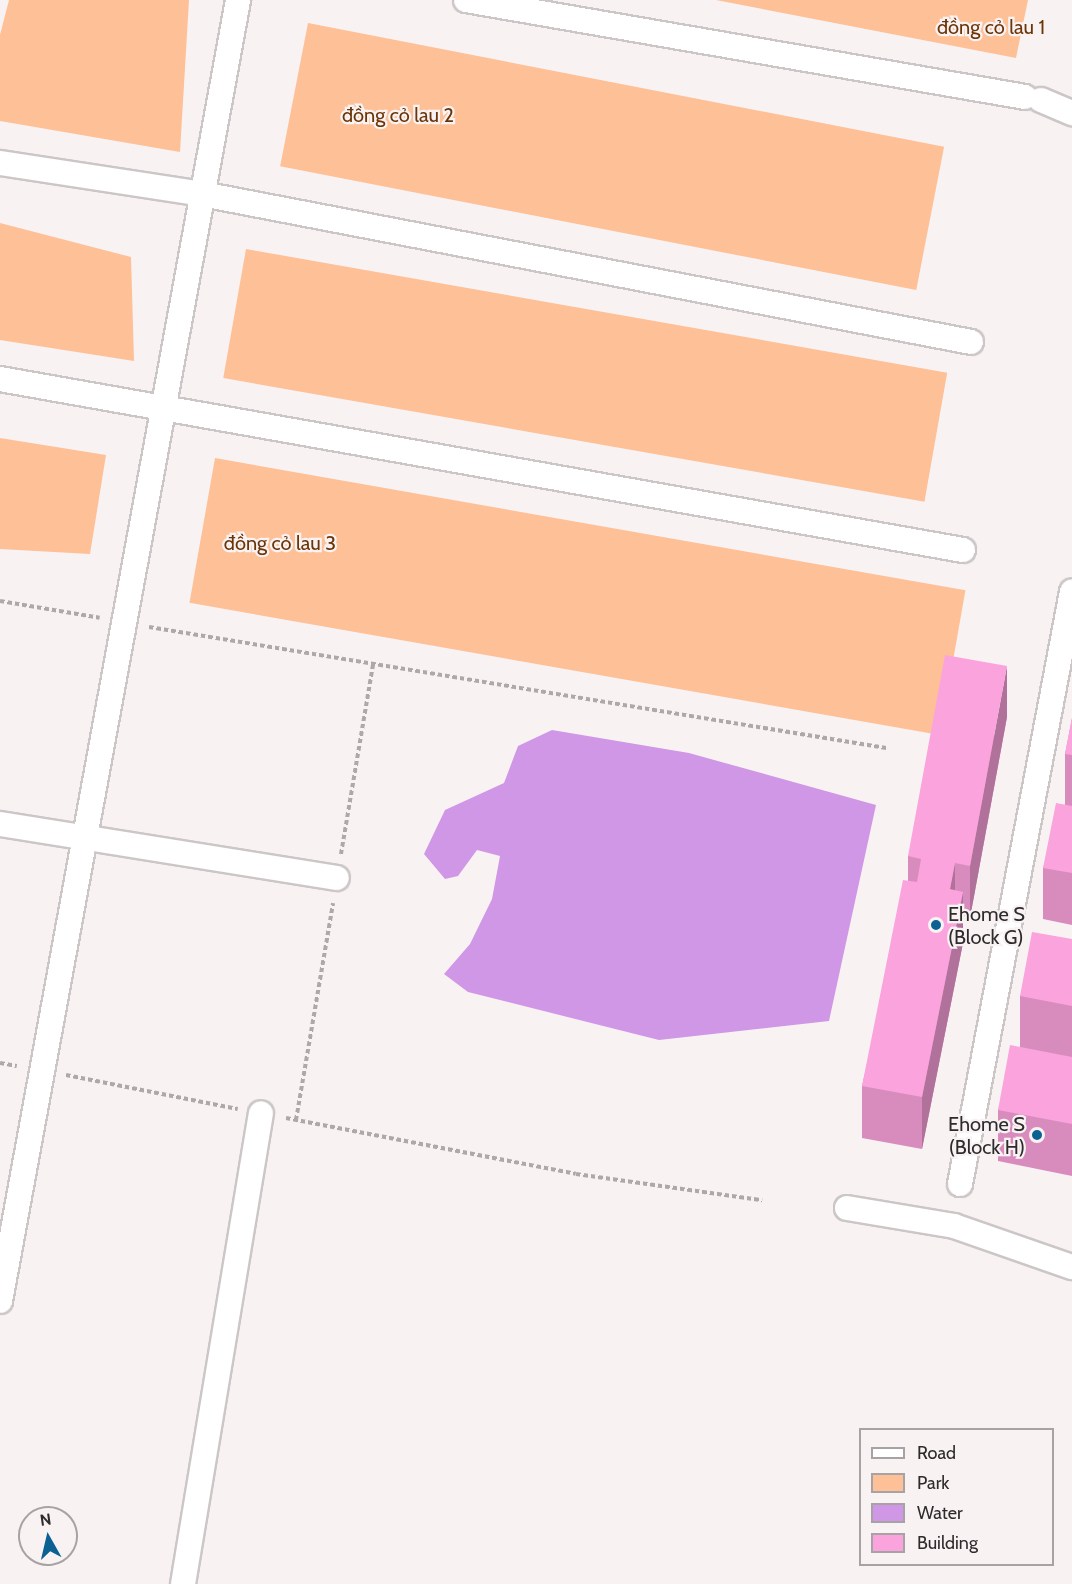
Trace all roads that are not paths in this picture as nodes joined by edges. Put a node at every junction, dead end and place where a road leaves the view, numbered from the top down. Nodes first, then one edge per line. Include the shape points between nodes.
1 (238, 0) edge
2 (466, 0) edge
3 (1072, 113) edge
4 (0, 164) edge
5 (202, 194) junction
6 (971, 342) dead end
7 (0, 379) edge
8 (163, 408) junction
9 (963, 550) dead end
10 (1072, 592) edge
11 (1062, 708) edge
12 (0, 824) edge
13 (85, 837) junction
14 (337, 878) dead end
15 (261, 1113) road end
16 (960, 1184) dead end
17 (847, 1208) dead end
18 (1072, 1267) edge
19 (0, 1301) edge
20 (183, 1584) edge

1 - 5 street
2 - 3 street via 1033,98
4 - 5 street
5 - 6 street
5 - 8 street
7 - 8 street
8 - 9 street
8 - 13 street
10 - 11 street
11 - 16 street
12 - 13 street
13 - 14 street
13 - 19 street
15 - 20 street
17 - 18 street via 954,1226

